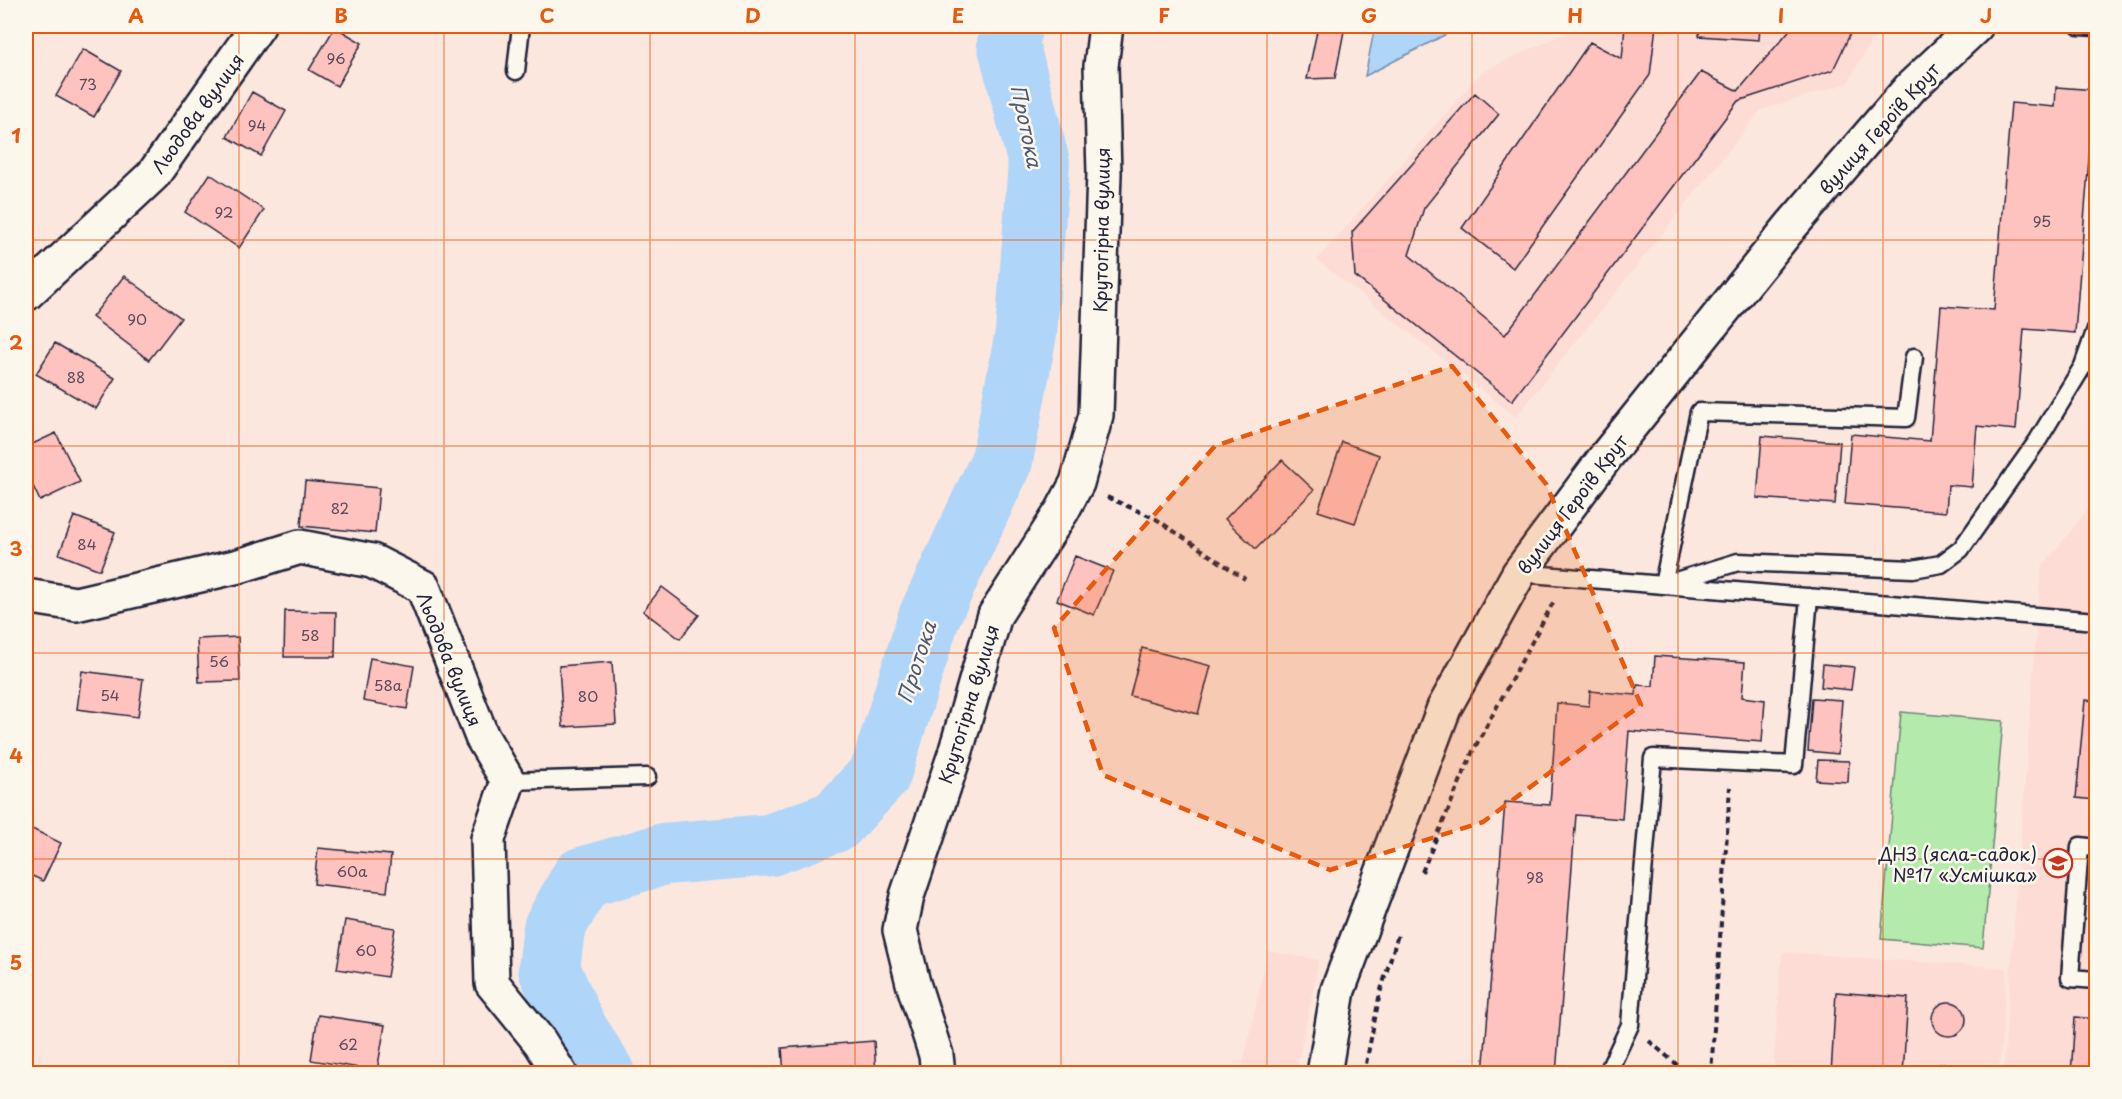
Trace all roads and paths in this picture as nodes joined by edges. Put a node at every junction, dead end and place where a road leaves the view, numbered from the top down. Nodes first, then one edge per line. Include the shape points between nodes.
1 (258, 26) edge
2 (521, 26) edge
3 (1106, 26) edge
4 (1976, 26) edge
5 (2079, 26) edge
6 (2097, 27) edge
7 (516, 71) dead end
8 (26, 294) edge
9 (2097, 329) edge
10 (1914, 357) dead end
11 (1077, 483) junction
12 (1519, 573) junction
13 (1568, 577) junction
14 (1245, 579) dead end
15 (1663, 585) junction
16 (26, 596) edge
17 (1809, 597) junction
18 (2097, 621) edge
19 (1732, 761) junction
20 (647, 777) dead end
21 (508, 781) junction
22 (2097, 848) edge
23 (1419, 878) dead end
24 (1399, 931) dead end
25 (2097, 980) edge
26 (1630, 1025) junction
27 (560, 1074) edge
28 (938, 1074) edge
29 (1324, 1074) edge
30 (1364, 1074) edge
31 (1607, 1074) edge
32 (1688, 1074) edge
33 (1711, 1074) edge

1 - 8 street, Льодова вулиця via 153,175
2 - 7 lane
3 - 11 street, Крутогірна вулиця via 1101,66 1104,173 1096,415
4 - 12 street, вулиця Героїв Крут via 1911,87 1791,226 1607,455
5 - 6 lane
9 - 15 lane via 2083,366 2037,440 1960,549 1941,564 1912,569 1738,562
10 - 15 lane via 1906,418 1699,412
11 - 14 path via 1156,519
11 - 28 street, Крутогірна вулиця via 995,615 955,754 907,896 900,930
12 - 13 lane
12 - 29 street, вулиця Героїв Крут via 1444,708 1338,990
13 - 15 lane
13 - 23 path via 1473,751
15 - 17 lane
16 - 21 street, Льодова вулиця via 76,604 239,566 300,547 372,561 423,586 482,736
17 - 18 lane
17 - 19 lane via 1794,765
19 - 26 lane via 1653,758
19 - 33 path
20 - 21 lane
21 - 27 street via 488,839 492,983 540,1042
22 - 25 lane via 2080,846 2070,978
24 - 30 path via 1380,993
26 - 31 lane
26 - 32 path

